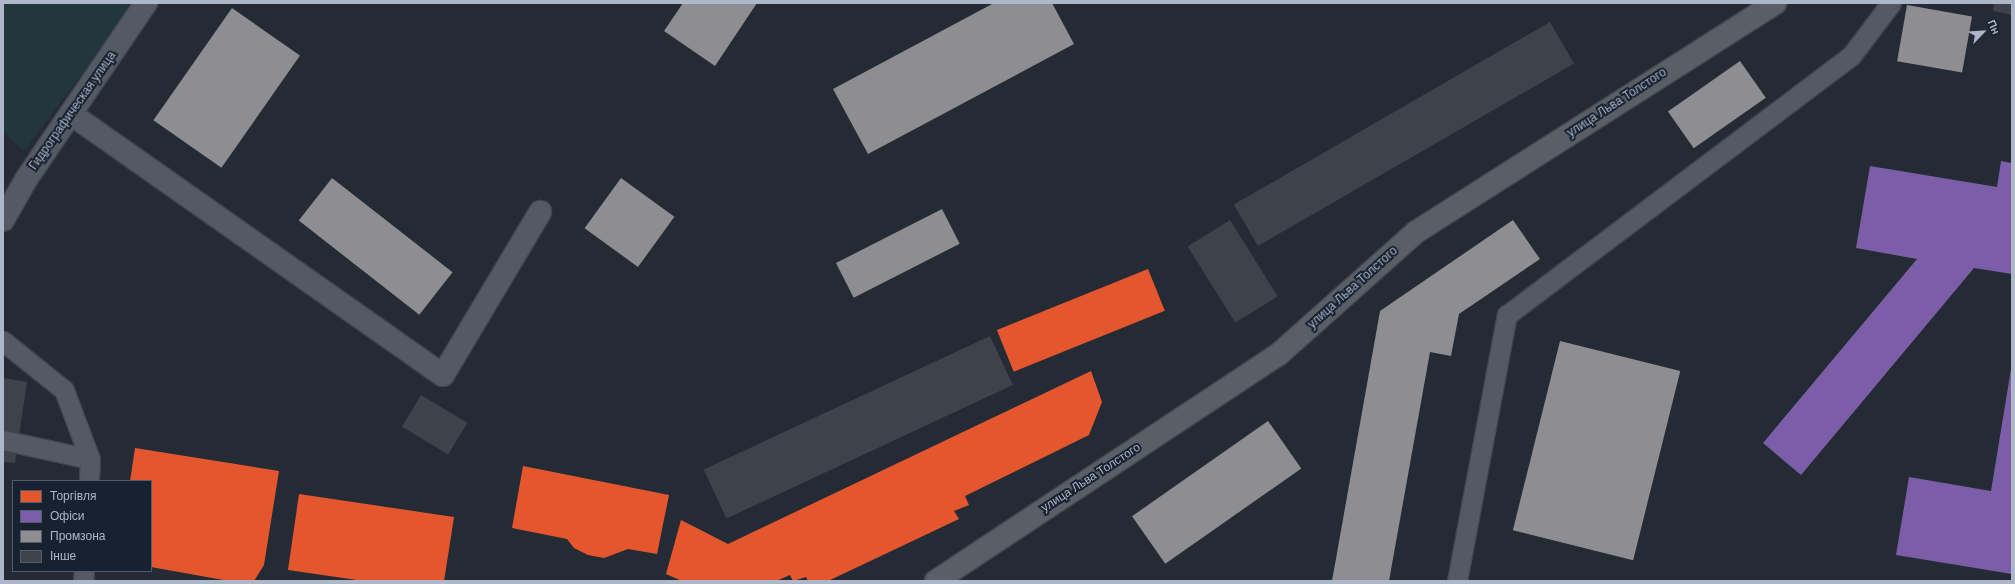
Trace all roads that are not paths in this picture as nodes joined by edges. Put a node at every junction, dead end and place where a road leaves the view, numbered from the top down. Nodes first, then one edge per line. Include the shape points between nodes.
1 (146, 3) edge
2 (1774, 3) edge
3 (1891, 3) edge
4 (71, 114) junction
5 (540, 212) dead end
6 (3, 220) edge
7 (3, 341) edge
8 (3, 440) edge
9 (90, 459) junction
10 (89, 480) edge
11 (936, 581) edge
12 (1457, 581) edge

1 - 4 street, Гидрографическая улица
2 - 11 street, улица Льва Толстого via 1416,232 1278,355
3 - 12 lane via 1851,56 1507,314
4 - 5 street via 443,374
4 - 6 street, Гидрографическая улица via 27,178
7 - 9 lane via 64,390
8 - 9 lane
9 - 10 lane

